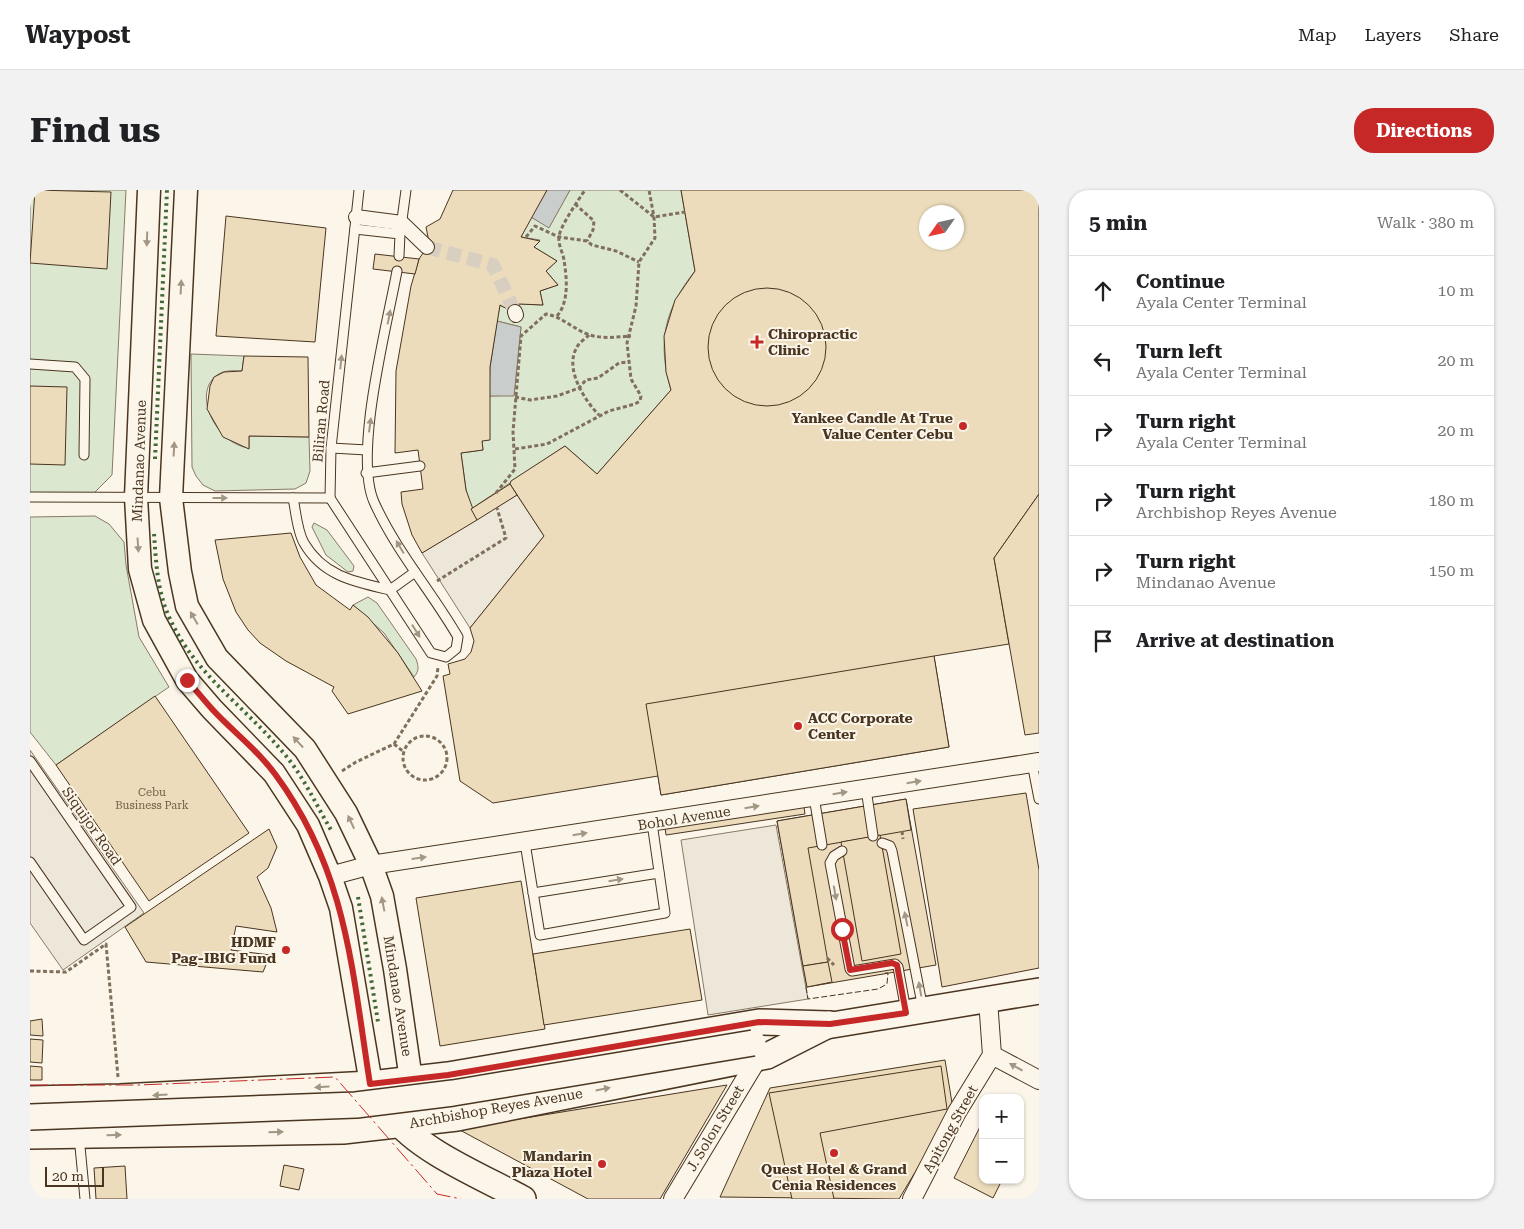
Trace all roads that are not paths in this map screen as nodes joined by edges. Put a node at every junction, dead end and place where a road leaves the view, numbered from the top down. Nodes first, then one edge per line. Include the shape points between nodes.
1 (149, 190) edge
2 (186, 190) edge
3 (359, 190) edge
4 (406, 190) edge
5 (356, 223) junction
6 (401, 228) junction
7 (427, 246) tunnel mouth
8 (399, 256) dead end
9 (398, 271) dead end
10 (30, 364) edge
11 (331, 448) junction
12 (366, 450) junction
13 (84, 455) dead end
14 (420, 466) dead end
15 (366, 473) junction
16 (30, 497) edge
17 (136, 497) junction
18 (171, 498) junction
19 (293, 498) junction
20 (330, 498) junction
21 (415, 572) junction
22 (390, 590) junction
23 (30, 761) edge
24 (1035, 763) edge
25 (866, 789) junction
26 (814, 798) junction
27 (1039, 799) edge
28 (652, 823) junction
29 (873, 836) dead end
30 (525, 843) junction
31 (882, 843) dead end
32 (822, 845) dead end
33 (842, 851) dead end
34 (30, 862) edge
35 (371, 865) junction
36 (659, 873) junction
37 (330, 876) junction
38 (533, 893) junction
39 (1039, 991) edge
40 (988, 1000) junction
41 (915, 1011) junction
42 (830, 1024) junction
43 (755, 1050) junction
44 (992, 1054) junction
45 (411, 1080) junction
46 (1039, 1080) edge
47 (370, 1084) junction
48 (30, 1099) edge
49 (30, 1117) edge
50 (400, 1126) junction
51 (79, 1135) junction
52 (30, 1136) edge
53 (85, 1199) edge
54 (523, 1199) edge
55 (673, 1199) edge
56 (912, 1199) edge

1 -> 17 street, Mindanao Avenue
18 -> 2 street, Mindanao Avenue
3 - 5 lane, Biliran Road
4 - 6 lane
5 - 6 street
11 -> 5 lane, Biliran Road
6 - 7 street
6 - 8 lane
12 -> 9 lane
10 - 13 lane via 75,367 85,378
11 - 12 lane
11 - 20 lane, Biliran Road
12 - 15 lane
14 - 15 lane
21 -> 15 lane via 374,504
16 - 17 lane
17 - 18 lane
17 -> 37 street, Mindanao Avenue via 140,569 154,620 187,680 274,773 308,825
18 -> 19 lane
35 -> 18 street, Mindanao Avenue via 346,813 305,749 217,658 187,606
19 - 20 lane
19 - 22 lane via 303,542 325,569 349,581
20 - 22 lane
21 - 22 lane
22 -> 21 lane via 431,654 446,657 456,649 458,637
23 - 34 lane, Siquijor Road via 131,907 84,940
25 -> 24 street, Bohol Avenue
24 - 27 lane
26 -> 25 street, Bohol Avenue
25 - 29 lane
28 -> 26 street, Bohol Avenue
26 - 32 lane
30 -> 28 street, Bohol Avenue
28 - 36 lane
35 -> 30 street, Bohol Avenue
30 - 38 lane
41 -> 31 lane via 892,851 890,846
33 -> 41 lane via 830,863 850,969 895,964
35 - 37 street, Bohol Avenue
45 -> 35 street, Mindanao Avenue via 385,914
38 -> 36 lane
36 - 38 lane via 665,913 540,936
37 - 47 street, Mindanao Avenue via 350,952
39 - 40 main road, Archbishop Reyes Avenue
40 - 41 main road, Archbishop Reyes Avenue
40 - 44 street
41 - 42 main road, Archbishop Reyes Avenue
42 - 43 main road, Archbishop Reyes Avenue
42 - 45 main road, Archbishop Reyes Avenue via 759,1022
43 - 49 main road, Archbishop Reyes Avenue, bridge via 356,1105
50 -> 43 main road, Archbishop Reyes Avenue via 457,1118
43 - 55 street, J. Solon Street
46 -> 44 street
44 - 56 street, Apitong Street via 957,1112
45 - 47 main road, Archbishop Reyes Avenue
45 - 50 main road, Mindanao Avenue
47 -> 48 main road, Archbishop Reyes Avenue
47 - 50 main road, Mindanao Avenue
51 -> 50 main road, Archbishop Reyes Avenue via 343,1131
50 - 54 main road via 440,1154
51 - 52 main road, Archbishop Reyes Avenue
51 - 53 lane

